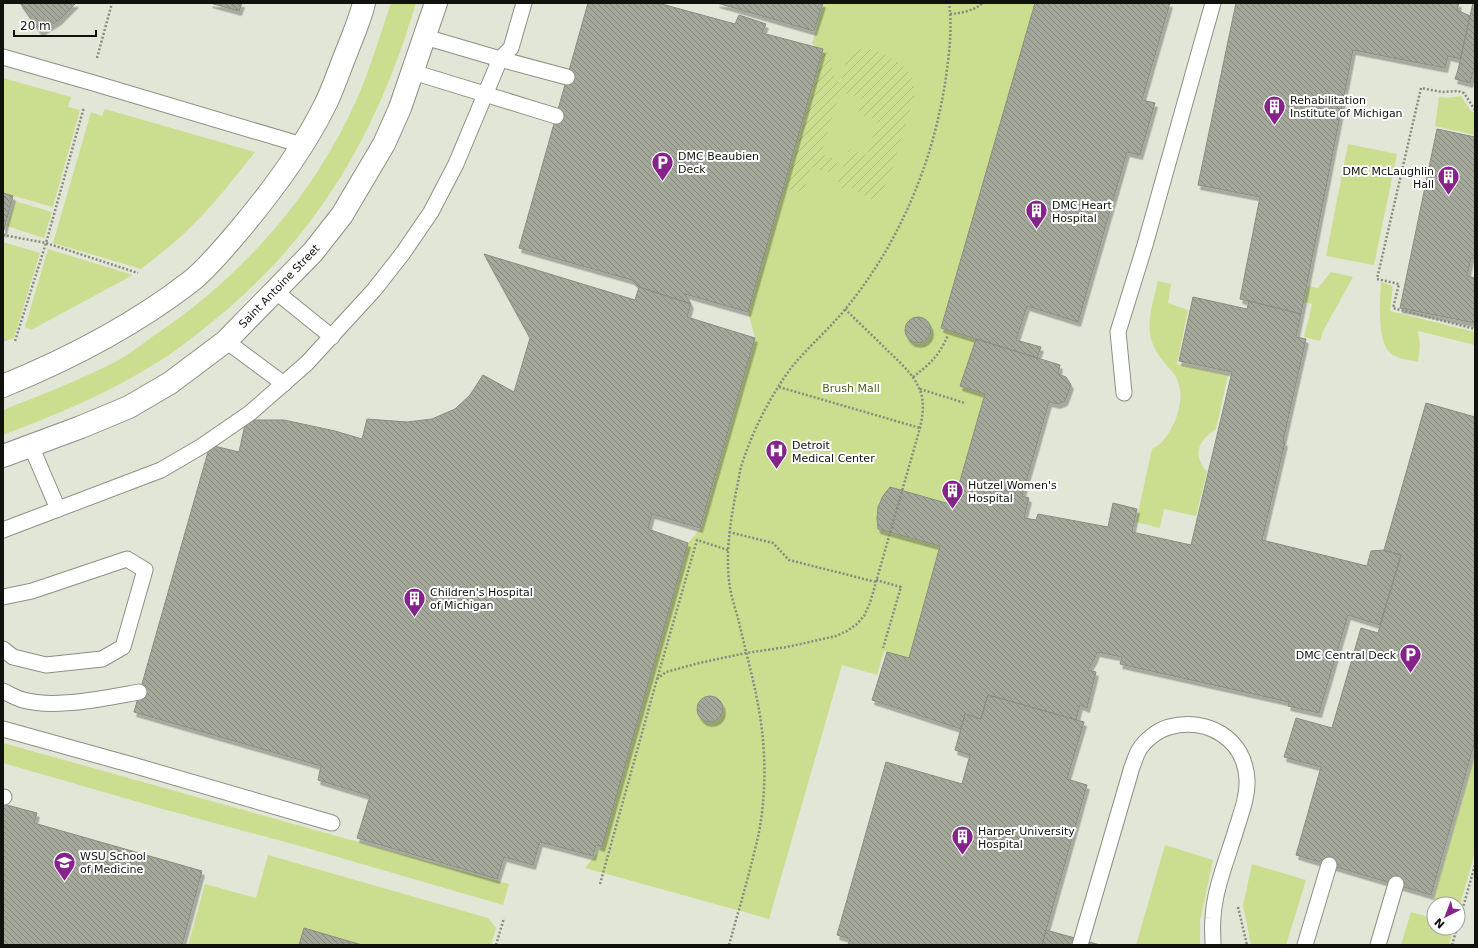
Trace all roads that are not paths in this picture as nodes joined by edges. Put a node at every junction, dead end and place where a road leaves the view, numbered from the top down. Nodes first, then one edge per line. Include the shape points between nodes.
1 (364, 3) edge
2 (436, 3) edge
3 (524, 3) edge
4 (1213, 3) edge
5 (425, 37) junction
6 (3, 58) edge
7 (500, 59) junction
8 (414, 72) junction
9 (567, 77) dead end
10 (486, 95) junction
11 (556, 116) dead end
12 (302, 145) junction
13 (275, 291) junction
14 (332, 337) junction
15 (226, 341) junction
16 (284, 384) junction
17 (3, 386) edge
18 (1124, 393) dead end
19 (31, 446) junction
20 (3, 456) edge
21 (58, 509) junction
22 (3, 530) edge
23 (8, 596) edge
24 (3, 607) edge
25 (3, 649) edge
26 (3, 691) edge
27 (139, 692) dead end
28 (3, 729) edge
29 (332, 823) dead end
30 (1329, 865) dead end
31 (1396, 884) dead end
32 (1080, 945) edge
33 (1213, 945) edge
34 (1304, 945) edge
35 (1378, 945) edge

1 - 12 street via 324,107
2 - 5 street, Saint Antoine Street
3 - 7 lane via 511,48
4 - 18 lane via 1148,238 1118,332
5 - 7 lane
5 - 8 street, Saint Antoine Street
6 - 12 lane
7 - 9 lane
7 - 10 lane
8 - 10 lane
8 - 13 street, Saint Antoine Street via 384,144 342,215 313,252
10 - 11 lane
10 - 14 lane via 456,164 430,212 374,290
12 - 17 street via 250,218 191,281 145,313 90,346
13 - 14 lane
13 - 15 street, Saint Antoine Street
14 - 16 lane
15 - 16 lane
15 - 19 street, Saint Antoine Street via 170,383 129,407
16 - 21 lane via 250,413 161,470
19 - 20 street, Saint Antoine Street
19 - 21 lane
21 - 22 lane
23 - 24 lane
23 - 25 lane via 32,592 127,559 145,570 123,648 102,659 46,665 13,657
26 - 27 lane via 22,700 44,703 91,700
28 - 29 lane
30 - 34 lane
31 - 35 lane
32 - 33 lane via 1139,750 1152,736 1167,727 1186,723 1204,725 1221,733 1235,745 1244,761 1247,780 1245,798 1213,917

